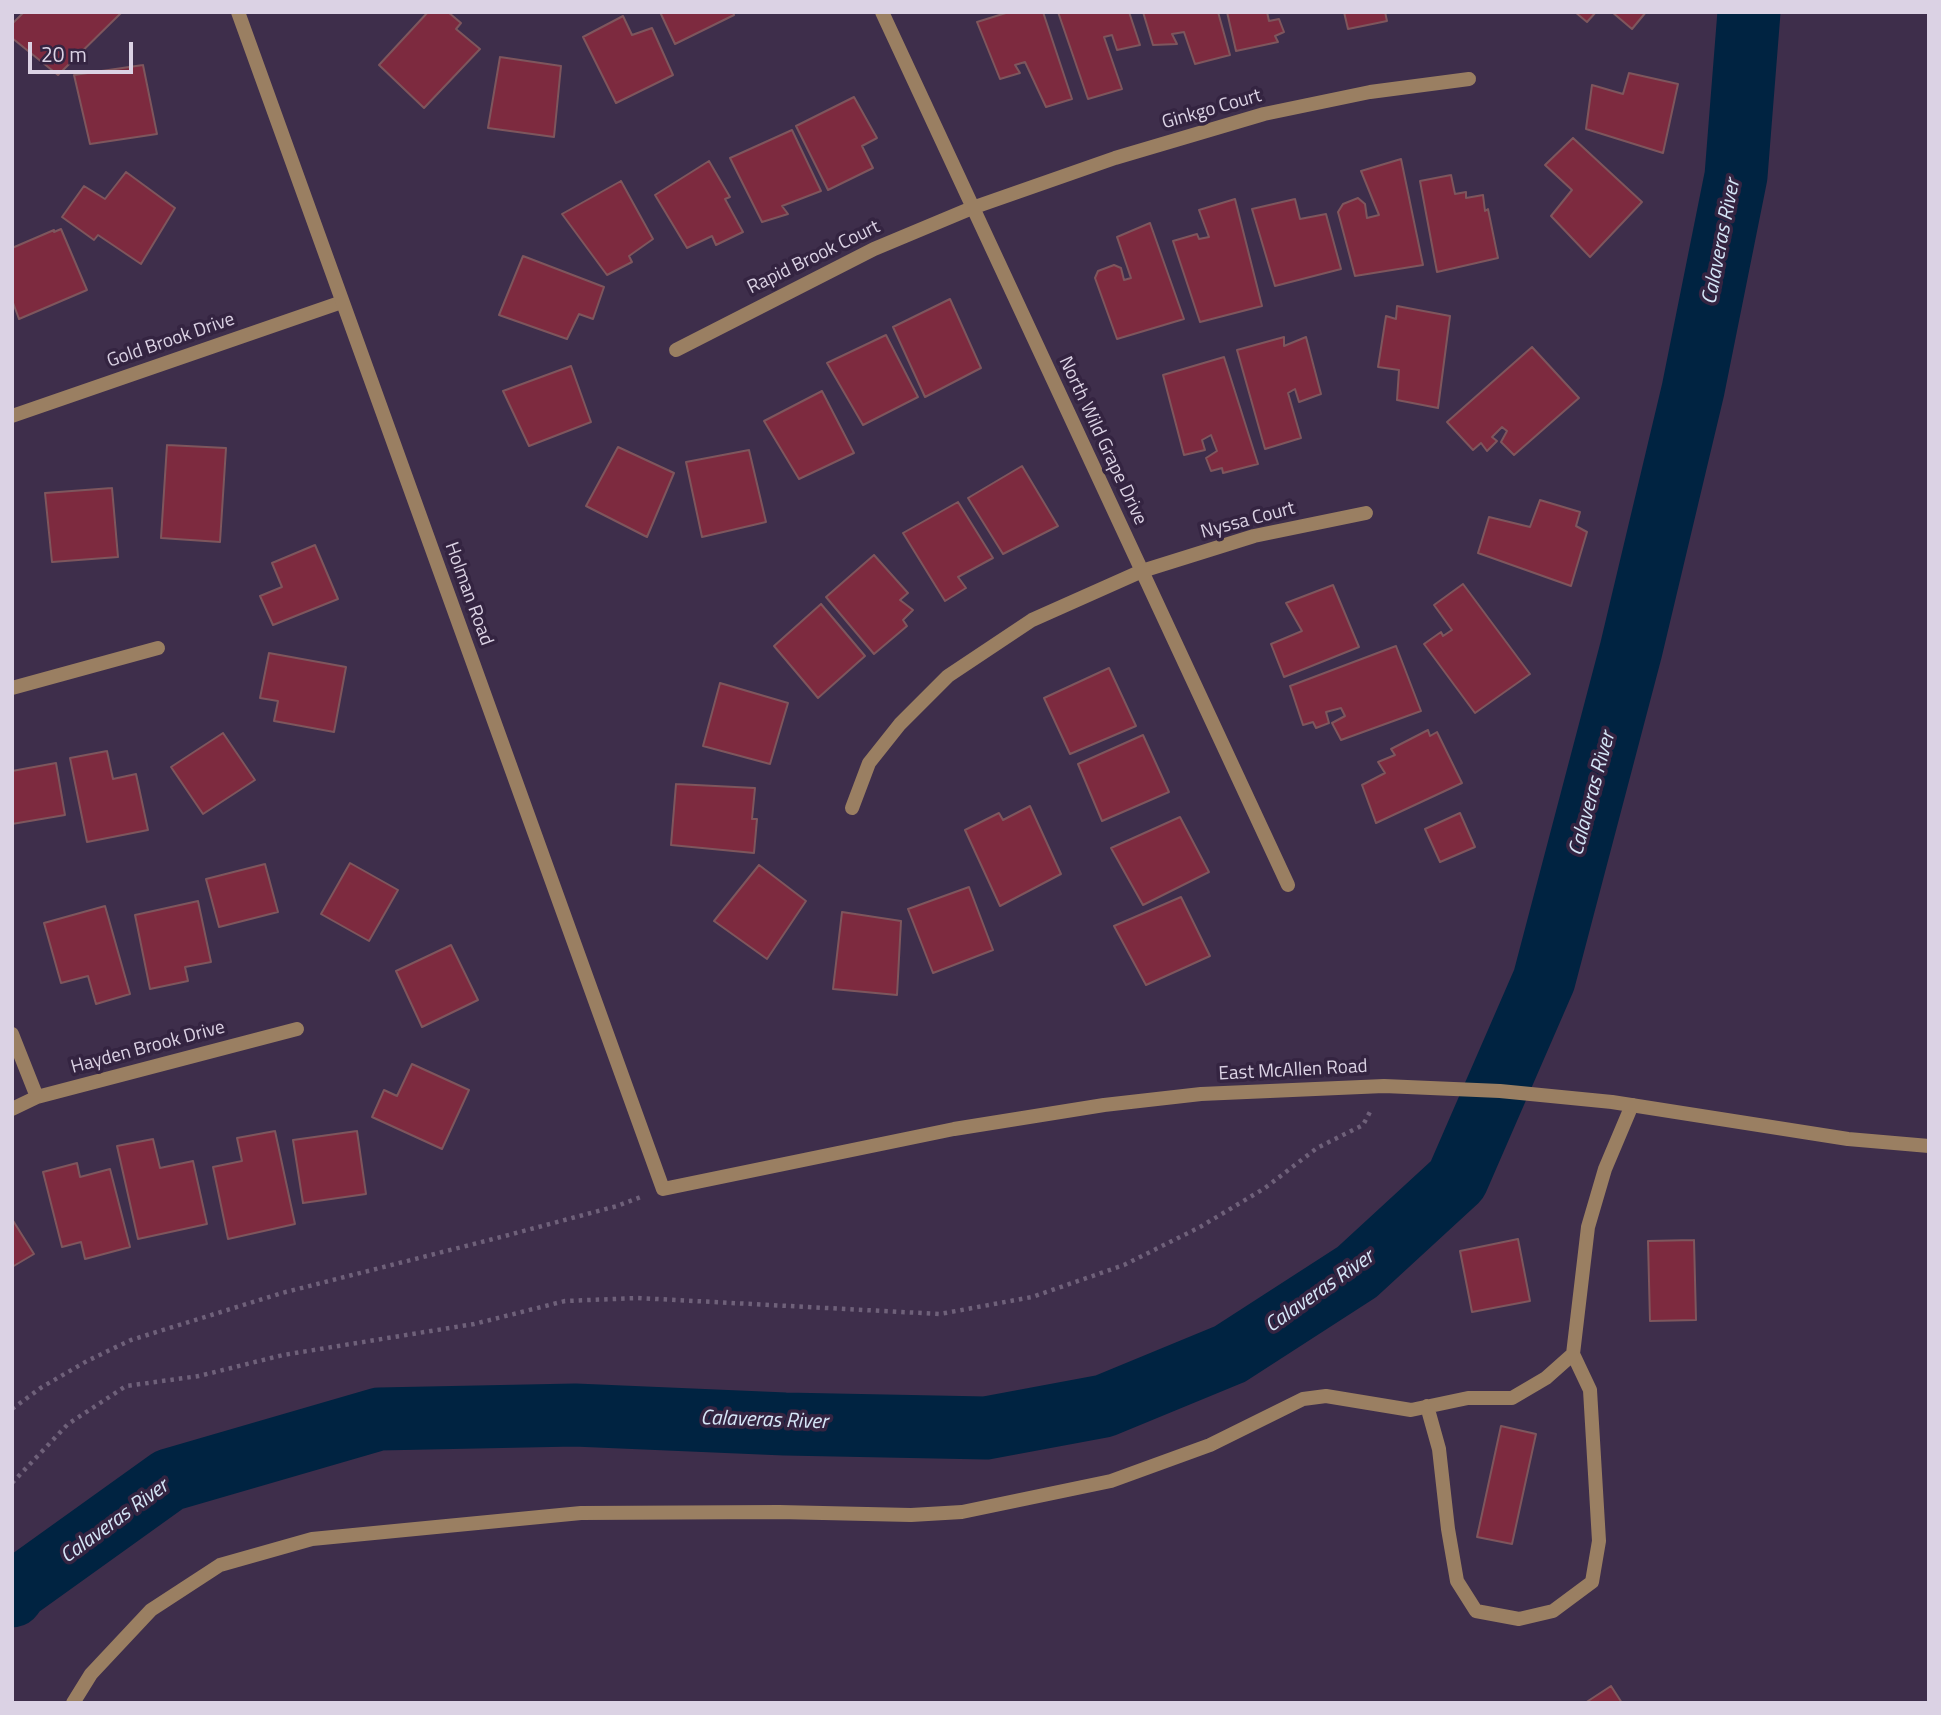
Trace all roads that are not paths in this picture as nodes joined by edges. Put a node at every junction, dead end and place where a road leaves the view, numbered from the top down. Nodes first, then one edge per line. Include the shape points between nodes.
1 (238, 12) edge
2 (882, 12) edge
3 (1469, 79) dead end
4 (972, 208) junction
5 (342, 302) junction
6 (676, 350) dead end
7 (12, 416) edge
8 (1366, 513) dead end
9 (1142, 571) junction
10 (158, 648) dead end
11 (12, 688) edge
12 (852, 808) dead end
13 (1288, 885) dead end
14 (297, 1029) dead end
15 (12, 1034) edge
16 (37, 1097) junction
17 (1632, 1105) junction
18 (12, 1110) edge
19 (1929, 1146) edge
20 (663, 1189) joint
21 (1573, 1354) junction
22 (1427, 1406) junction
23 (73, 1703) edge

1 - 5 street, Holman Road
2 - 4 street, North Wild Grape Drive
3 - 4 street, Ginkgo Court via 1370,92 1264,114 1115,158
4 - 6 street, Rapid Brook Court via 874,249
4 - 9 street, North Wild Grape Drive
5 - 7 street, Gold Brook Drive
5 - 20 street, Holman Road
8 - 9 street, Nyssa Court via 1254,536
9 - 12 street, Nyssa Court via 1032,620 948,677 900,724 869,763
9 - 13 street, North Wild Grape Drive
10 - 11 street
14 - 16 street, Hayden Brook Drive
15 - 16 street
16 - 18 street, Hayden Brook Drive
17 - 19 street, East McAllen Road via 1848,1139
17 - 20 street, East McAllen Road via 1500,1091 1384,1086 1201,1094 954,1129
17 - 21 street via 1605,1169 1588,1227
21 - 22 street via 1546,1378 1512,1398 1468,1398
21 - 22 street via 1590,1390 1599,1541 1591,1582 1553,1611 1519,1619 1476,1611 1457,1581 1439,1449
22 - 23 street via 1411,1410 1326,1396 1303,1399 1210,1444 1111,1482 962,1512 581,1513 312,1539 220,1565 151,1610

